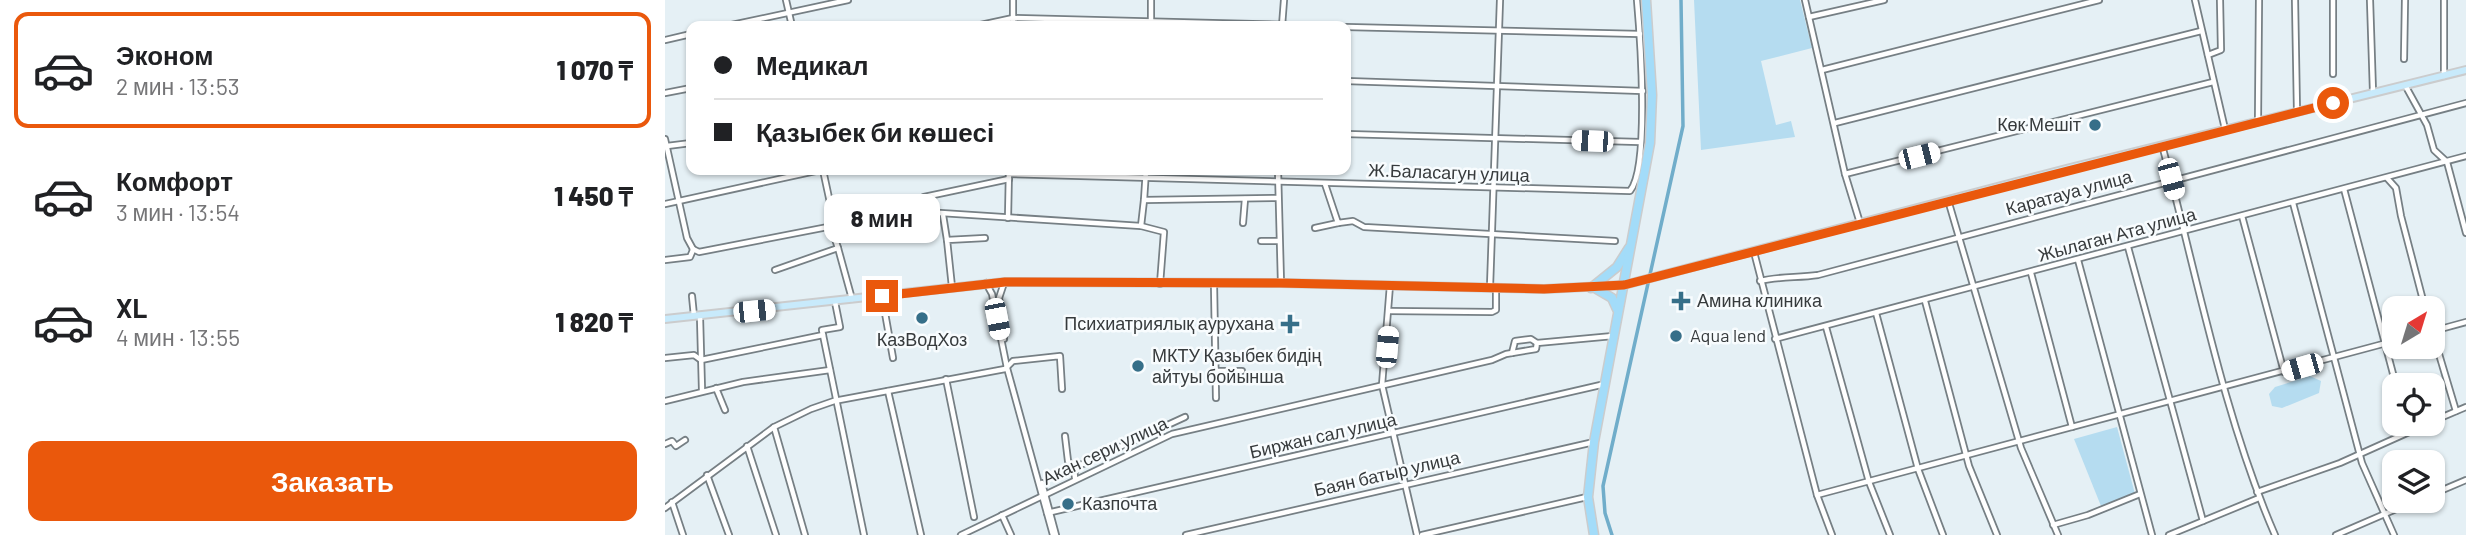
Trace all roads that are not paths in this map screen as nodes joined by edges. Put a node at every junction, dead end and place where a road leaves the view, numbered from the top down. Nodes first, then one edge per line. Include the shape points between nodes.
1 (786, 0) edge
2 (848, 0) edge
3 (1013, 0) edge
4 (1150, 0) edge
5 (1284, 0) edge
6 (1500, 0) edge
7 (1637, 0) edge
8 (1649, 0) edge
9 (1805, 0) edge
10 (1884, 0) edge
11 (2099, 0) edge
12 (2195, 0) edge
13 (2220, 0) edge
14 (2259, 0) edge
15 (2295, 0) edge
16 (2333, 0) edge
17 (2370, 0) edge
18 (2405, 0) edge
19 (2444, 0) edge
20 (789, 13) junction
21 (1809, 17) junction
22 (1013, 18) junction
23 (751, 21) edge
24 (791, 21) edge
25 (1000, 21) edge
26 (1082, 21) edge
27 (1151, 21) edge
28 (1282, 21) edge
29 (1351, 27) edge
30 (1499, 31) junction
31 (2201, 31) junction
32 (1640, 34) junction
33 (686, 35) edge
34 (665, 40) edge
35 (2207, 55) junction
36 (2404, 59) dead end
37 (1822, 70) junction
38 (2466, 70) edge
39 (2333, 74) dead end
40 (2444, 76) junction
41 (1351, 80) edge
42 (2213, 82) junction
43 (2405, 85) junction
44 (1498, 86) junction
45 (686, 89) edge
46 (1643, 91) junction
47 (2372, 92) junction
48 (665, 93) edge
49 (2466, 103) edge
50 (2297, 111) junction
51 (2422, 115) junction
52 (2258, 120) junction
53 (1835, 123) junction
54 (2225, 129) junction
55 (1351, 134) edge
56 (1496, 138) junction
57 (665, 139) edge
58 (1640, 142) junction
59 (686, 144) edge
60 (2162, 145) junction
61 (667, 146) junction
62 (2466, 156) edge
63 (2447, 162) junction
64 (1845, 174) junction
65 (799, 175) edge
66 (823, 175) edge
67 (1005, 175) edge
68 (1009, 175) edge
69 (1043, 175) edge
70 (1278, 175) edge
71 (1146, 178) junction
72 (2386, 178) junction
73 (2171, 179) junction
74 (1277, 182) junction
75 (1325, 184) junction
76 (1494, 188) junction
77 (2344, 189) junction
78 (1278, 198) junction
79 (1245, 199) junction
80 (1144, 200) junction
81 (1948, 200) junction
82 (678, 201) junction
83 (2293, 203) junction
84 (665, 204) edge
85 (926, 212) junction
86 (943, 215) junction
87 (2242, 216) junction
88 (1008, 218) junction
89 (1243, 223) dead end
90 (1338, 223) junction
91 (1860, 223) junction
92 (833, 226) junction
93 (1141, 226) junction
94 (1315, 228) dead end
95 (2185, 231) junction
96 (1493, 233) junction
97 (2466, 233) edge
98 (1959, 237) junction
99 (985, 238) dead end
100 (947, 240) junction
101 (1261, 241) dead end
102 (1279, 241) junction
103 (1615, 241) dead end
104 (1631, 246) junction
105 (2128, 247) junction
106 (838, 248) junction
107 (693, 249) junction
108 (1754, 252) junction
109 (665, 260) edge
110 (2078, 260) junction
111 (775, 270) dead end
112 (2031, 273) junction
113 (1760, 281) junction
114 (1005, 282) junction
115 (986, 283) junction
116 (1280, 283) junction
117 (1160, 284) junction
118 (1214, 284) junction
119 (1626, 284) junction
120 (1390, 285) junction
121 (952, 287) junction
122 (1493, 287) junction
123 (1974, 287) junction
124 (1593, 288) junction
125 (692, 296) dead end
126 (882, 296) junction
127 (2422, 296) edge
128 (852, 299) junction
129 (1925, 301) junction
130 (835, 302) junction
131 (1389, 311) junction
132 (1617, 311) junction
133 (1876, 313) junction
134 (697, 317) junction
135 (665, 318) edge
136 (2466, 322) edge
137 (1826, 327) junction
138 (2445, 328) edge
139 (2382, 332) edge
140 (823, 335) junction
141 (1613, 336) junction
142 (1775, 339) junction
143 (1537, 343) junction
144 (2382, 344) edge
145 (1512, 353) junction
146 (665, 358) edge
147 (893, 358) dead end
148 (2332, 358) junction
149 (2441, 359) edge
150 (701, 360) junction
151 (1009, 367) junction
152 (830, 370) junction
153 (1214, 371) junction
154 (1242, 371) dead end
155 (2284, 372) junction
156 (946, 379) junction
157 (1605, 384) junction
158 (1382, 385) junction
159 (2226, 386) junction
160 (716, 388) junction
161 (1062, 389) dead end
162 (702, 390) junction
163 (888, 391) junction
164 (1216, 398) dead end
165 (2170, 400) junction
166 (665, 401) edge
167 (834, 401) junction
168 (2466, 407) edge
169 (725, 410) dead end
170 (2456, 411) junction
171 (2120, 414) junction
172 (2445, 416) edge
173 (1185, 417) dead end
174 (774, 427) junction
175 (2072, 427) junction
176 (1393, 433) junction
177 (1065, 436) dead end
178 (2400, 436) edge
179 (685, 440) dead end
180 (2020, 441) junction
181 (1594, 442) junction
182 (665, 444) edge
183 (747, 446) junction
184 (2359, 454) junction
185 (1965, 455) junction
186 (1074, 468) junction
187 (1918, 469) junction
188 (707, 475) junction
189 (1075, 478) junction
190 (2466, 480) edge
191 (1869, 482) junction
192 (1405, 484) junction
193 (2445, 489) edge
194 (2140, 494) junction
195 (1044, 495) junction
196 (1817, 495) junction
197 (2258, 495) junction
198 (1588, 497) junction
199 (672, 502) junction
200 (665, 508) edge
201 (1049, 513) junction
202 (2385, 514) junction
203 (1002, 515) junction
204 (974, 517) dead end
205 (2203, 521) junction
206 (2053, 525) junction
207 (683, 535) edge
208 (729, 535) edge
209 (776, 535) edge
210 (805, 535) edge
211 (864, 535) edge
212 (921, 535) edge
213 (961, 535) edge
214 (1011, 535) edge
215 (1055, 535) edge
216 (1186, 535) edge
217 (1420, 535) edge
218 (1597, 535) edge
219 (1832, 535) edge
220 (1890, 535) edge
221 (1943, 535) edge
222 (1997, 535) edge
223 (2058, 535) edge
224 (2152, 535) edge
225 (2169, 535) edge
226 (2275, 535) edge
227 (2336, 535) edge
228 (2394, 535) edge

1 - 20 street
2 - 20 street
3 - 22 street
4 - 27 street
5 - 28 street
6 - 30 street
7 - 32 street
8 - 104 highway via 1652,116
8 - 119 highway via 1656,95 1654,143
9 - 21 street
10 - 21 street
11 - 37 street
12 - 31 street
13 - 35 street via 2221,50
14 - 52 street
15 - 50 street
16 - 39 street
17 - 47 street
18 - 36 street
19 - 40 street
20 - 23 street
20 - 24 street
21 - 37 street
22 - 25 street
22 - 26 street
29 - 30 street
30 - 32 street
30 - 44 street
31 - 35 street
31 - 53 street
32 - 46 street
33 - 34 street
35 - 42 street
37 - 53 street
38 - 40 main road
40 - 43 main road
41 - 44 street
42 - 54 street
42 - 64 street
43 - 47 main road
43 - 51 street
44 - 46 street
44 - 56 street
45 - 48 street
46 - 58 street
47 - 50 main road
49 - 51 street, Каратауа улица
50 - 52 main road
51 - 63 street via 2434,150
51 - 73 street, Каратауа улица
52 - 54 main road
53 - 64 street
54 - 60 main road
55 - 56 street
56 - 58 street
56 - 76 street
57 - 61 street
58 - 76 street, Ж.Баласагун улица via 1630,191
59 - 61 street
60 - 73 street
60 - 81 main road
61 - 82 street
62 - 63 street, Жылаган Ата улица
63 - 72 street, Жылаган Ата улица
63 - 97 street
64 - 91 street
65 - 82 street
66 - 92 street
67 - 85 street, Ж.Баласагун улица via 924,197
68 - 88 street
69 - 71 street, Ж.Баласагун улица
70 - 74 street
71 - 74 street, Ж.Баласагун улица
71 - 80 street
72 - 77 street, Жылаган Ата улица
72 - 127 street via 2396,188
73 - 95 street
73 - 98 street, Каратауа улица
74 - 75 street, Ж.Баласагун улица
74 - 78 street
75 - 76 street, Ж.Баласагун улица
75 - 90 street
76 - 96 street
77 - 83 street, Жылаган Ата улица
77 - 139 street
78 - 79 street
78 - 102 street
79 - 80 street
79 - 89 street
80 - 93 street
81 - 91 main road
81 - 98 street
82 - 84 street
82 - 107 street
83 - 87 street, Жылаган Ата улица
83 - 148 street
85 - 86 street
85 - 92 street
86 - 88 street
86 - 100 street
87 - 95 street, Жылаган Ата улица
87 - 155 street
88 - 93 street
90 - 94 street
90 - 96 street
91 - 108 main road
92 - 106 street
92 - 107 street via 712,250
93 - 117 street via 1164,232
95 - 105 street, Жылаган Ата улица
95 - 159 street
96 - 103 street
96 - 122 street
98 - 113 street, Каратауа улица via 1818,275
98 - 123 street
99 - 100 street
100 - 121 street
101 - 102 street
102 - 116 street
104 - 119 highway
104 - 124 highway via 1617,267
105 - 110 street, Жылаган Ата улица
105 - 165 street
106 - 111 street
106 - 128 street
107 - 109 street via 690,257
108 - 113 street
108 - 119 main road
110 - 112 street, Жылаган Ата улица
110 - 171 street
112 - 123 street, Жылаган Ата улица
112 - 175 street
113 - 142 street
114 - 115 main road
114 - 117 main road
114 - 151 street via 999,298
115 - 121 main road
115 - 151 street
116 - 118 main road
116 - 120 main road
117 - 118 main road
118 - 153 street
119 - 124 main road
119 - 132 highway
119 - 218 highway via 1594,475
120 - 122 main road
120 - 131 street
121 - 126 main road
122 - 124 main road
122 - 131 street via 1496,310 1492,312
123 - 129 street, Жылаган Ата улица
123 - 180 street
124 - 132 highway via 1612,298
125 - 134 street
126 - 128 main road
126 - 147 street
128 - 130 main road
129 - 133 street, Жылаган Ата улица
129 - 185 street
130 - 134 main road
130 - 140 street via 840,327 822,330
131 - 158 street
132 - 141 highway
133 - 137 street, Жылаган Ата улица
133 - 187 street
134 - 135 main road
134 - 150 street
136 - 138 street
137 - 142 street, Жылаган Ата улица
137 - 191 street
140 - 150 street
140 - 152 street
141 - 143 street, Акан сери улица
141 - 157 highway
142 - 196 street
143 - 145 street, Акан сери улица via 1537,349
143 - 145 street, Акан сери улица via 1515,341
144 - 148 street
145 - 158 street, Акан сери улица
146 - 150 street via 694,355
148 - 155 street
148 - 184 street
149 - 170 street
150 - 162 street
151 - 156 street
151 - 161 street via 1013,361 1060,356
151 - 195 street
152 - 160 street
152 - 167 street
153 - 154 street
153 - 164 street
155 - 159 street
156 - 163 street
156 - 204 street
157 - 176 street, Биржан сал улица
157 - 181 highway
158 - 176 street
158 - 189 street, Акан сери улица via 1172,433
159 - 165 street
159 - 197 street
160 - 162 street
160 - 169 street
162 - 166 street
163 - 167 street
163 - 212 street
165 - 171 street
165 - 205 street
167 - 174 street
167 - 211 street
168 - 170 street
170 - 172 street
171 - 175 street
171 - 194 street
173 - 186 street
174 - 183 street
174 - 210 street
175 - 180 street
176 - 192 street
176 - 201 street, Биржан сал улица
177 - 186 street via 1068,461
178 - 184 street
179 - 182 street via 676,446 672,441
180 - 185 street
180 - 206 street
181 - 192 street, Баян батыр улица
181 - 198 highway
183 - 188 street
183 - 209 street
184 - 197 street
184 - 202 street
185 - 187 street
185 - 222 street
186 - 189 street
187 - 191 street
187 - 221 street
188 - 199 street
188 - 208 street
189 - 195 street, Акан сери улица
190 - 193 street
191 - 196 street
191 - 220 street
192 - 216 street, Баян батыр улица
192 - 217 street
194 - 206 street
194 - 224 street
195 - 201 street
195 - 203 street, Акан сери улица
196 - 219 street
197 - 205 street
197 - 226 street
198 - 217 street
198 - 218 highway
199 - 200 street
199 - 207 street
201 - 215 street
202 - 227 street
202 - 228 street
203 - 213 street, Акан сери улица
203 - 214 street
205 - 225 street
206 - 223 street

